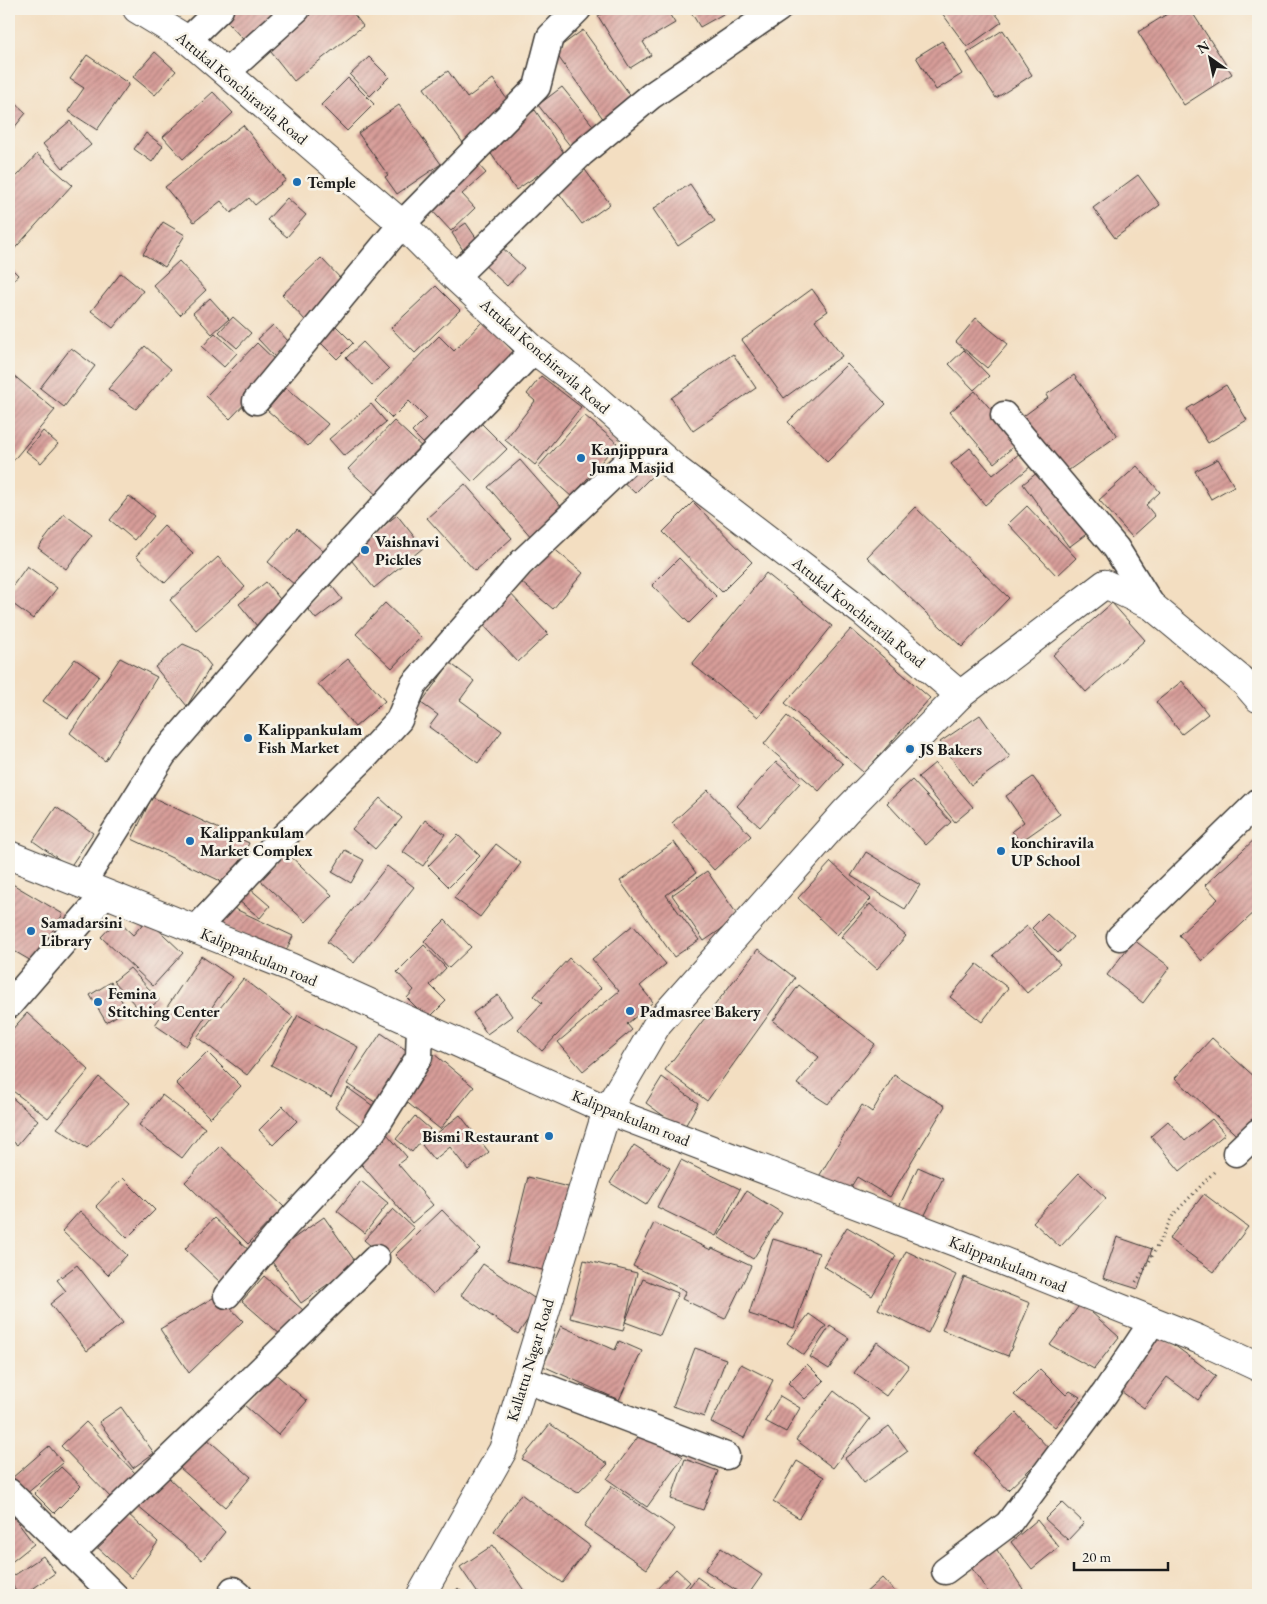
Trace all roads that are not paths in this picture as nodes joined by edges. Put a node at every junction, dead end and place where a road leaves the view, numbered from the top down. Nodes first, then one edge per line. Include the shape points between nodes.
1 (137, 9) edge
2 (220, 9) edge
3 (297, 9) edge
4 (578, 9) edge
5 (769, 11) edge
6 (188, 40) junction
7 (227, 72) junction
8 (402, 224) junction
9 (455, 277) junction
10 (534, 350) junction
11 (256, 401) dead end
12 (1004, 415) dead end
13 (646, 444) junction
14 (1152, 606) junction
15 (1254, 685) edge
16 (960, 695) junction
17 (1258, 802) edge
18 (9, 855) edge
19 (93, 889) junction
20 (196, 930) junction
21 (1120, 937) dead end
22 (9, 1005) edge
23 (420, 1027) junction
24 (606, 1110) junction
25 (1258, 1132) edge
26 (1236, 1154) road end
27 (376, 1258) dead end
28 (227, 1295) dead end
29 (1153, 1321) junction
30 (1258, 1368) edge
31 (524, 1379) junction
32 (726, 1456) dead end
33 (9, 1492) edge
34 (71, 1554) junction
35 (945, 1571) dead end
36 (114, 1595) edge
37 (422, 1595) edge

1 - 6 street, Attukal Konchiravila Road
2 - 6 street
3 - 7 street
4 - 8 street via 550,37 537,87
5 - 9 street via 652,96 589,148
6 - 7 street, Attukal Konchiravila Road
7 - 8 street, Attukal Konchiravila Road
8 - 9 street, Attukal Konchiravila Road
8 - 11 street
9 - 10 street, Attukal Konchiravila Road
10 - 13 street, Attukal Konchiravila Road via 578,383
10 - 19 street via 408,479 298,599 163,755
12 - 14 street via 1116,548
13 - 16 street, Attukal Konchiravila Road via 864,613
13 - 20 street via 521,563 414,684 399,720
14 - 15 street
14 - 16 street, Kallattu Nagar Road via 1105,584
16 - 24 street, Kallattu Nagar Road via 845,812 658,1023
17 - 21 street
18 - 19 street, Kalippankulam road
19 - 20 street, Kalippankulam road
19 - 22 street
20 - 23 street, Kalippankulam road via 290,967
23 - 24 street, Kalippankulam road
23 - 28 street via 419,1056 373,1131 283,1228
24 - 29 street, Kalippankulam road
24 - 31 street, Kallattu Nagar Road
25 - 26 street
27 - 34 street
29 - 30 street, Kalippankulam road
29 - 35 street via 1105,1393 1008,1524
31 - 32 street
31 - 37 street, Kallattu Nagar Road via 503,1450
33 - 34 street
34 - 36 street

